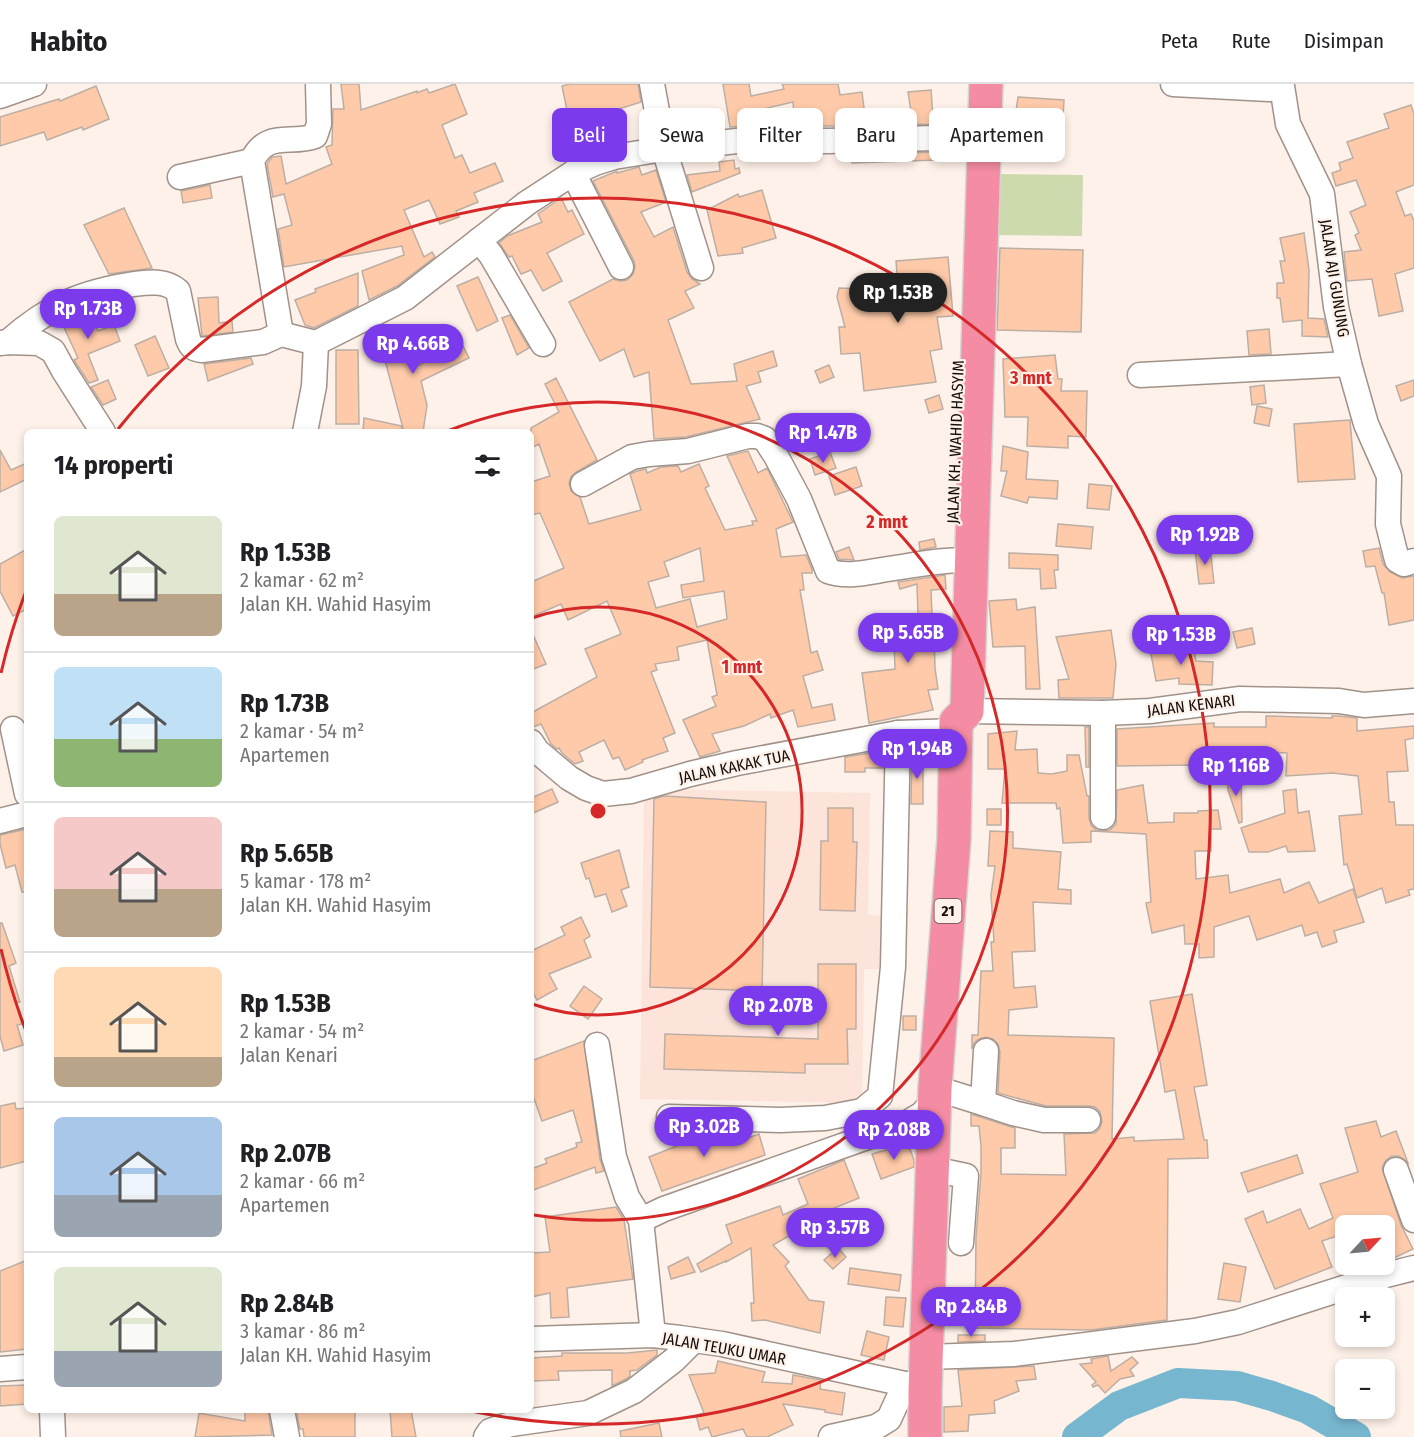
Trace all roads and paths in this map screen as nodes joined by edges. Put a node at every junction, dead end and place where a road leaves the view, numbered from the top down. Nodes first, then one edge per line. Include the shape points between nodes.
1 (34, 84) edge
2 (318, 84) edge
3 (652, 84) edge
4 (965, 84) edge
5 (986, 84) edge
6 (1173, 84) edge
7 (1282, 85) edge
8 (0, 96) edge
9 (656, 108) edge
10 (965, 108) edge
11 (929, 138) edge
12 (725, 142) edge
13 (639, 153) edge
14 (252, 161) junction
15 (668, 162) edge
16 (966, 162) edge
17 (573, 173) junction
18 (180, 177) dead end
19 (971, 238) junction
20 (479, 240) junction
21 (621, 267) dead end
22 (701, 268) dead end
23 (281, 334) junction
24 (4, 343) edge
25 (316, 343) junction
26 (543, 344) dead end
27 (1349, 364) junction
28 (1140, 375) dead end
29 (101, 429) edge
30 (306, 429) edge
31 (583, 484) dead end
32 (961, 559) junction
33 (1414, 561) edge
34 (1414, 701) edge
35 (1102, 713) junction
36 (960, 721) junction
37 (13, 729) dead end
38 (898, 733) junction
39 (534, 746) edge
40 (24, 780) edge
41 (24, 815) edge
42 (1103, 817) dead end
43 (0, 821) edge
44 (597, 1045) dead end
45 (986, 1052) dead end
46 (935, 1094) junction
47 (983, 1103) junction
48 (669, 1117) dead end
49 (1088, 1120) dead end
50 (907, 1123) junction
51 (934, 1159) junction
52 (1396, 1170) dead end
53 (641, 1220) junction
54 (1414, 1220) edge
55 (961, 1242) dead end
56 (1414, 1268) edge
57 (653, 1335) junction
58 (534, 1339) edge
59 (694, 1340) junction
60 (927, 1357) junction
61 (24, 1367) edge
62 (0, 1369) edge
63 (915, 1388) junction
64 (52, 1413) edge
65 (283, 1413) edge
66 (53, 1437) edge
67 (287, 1437) edge
68 (486, 1437) edge
69 (831, 1437) edge
70 (925, 1437) edge

1 - 8 street
2 - 14 street via 319,124 315,136 263,144
3 - 9 street
4 - 10 highway, JALAN KH. WAHID HASYIM / 21
5 - 19 highway, JALAN KH. WAHID HASYIM / 21
6 - 7 street, JALAN AJI GUNUNG via 1269,88
7 - 27 street, JALAN AJI GUNUNG via 1288,124 1322,194 1336,307
11 - 12 street
13 - 17 street via 614,157
14 - 18 street
14 - 23 street
15 - 22 street
16 - 19 highway, JALAN KH. WAHID HASYIM / 21
17 - 20 street
17 - 21 street
19 - 32 highway, JALAN KH. WAHID HASYIM / 21
20 - 25 street via 405,298
20 - 26 street
23 - 24 street via 263,342 195,350 190,346 178,291 166,283 144,283 102,289 64,303
23 - 25 street
24 - 29 street via 39,343 53,351
25 - 30 street via 314,386
27 - 28 street
27 - 33 street, JALAN AJI GUNUNG via 1366,424 1389,476 1388,524 1397,560 1404,564
31 - 32 street via 632,458 688,452 757,436 765,439 796,492 828,571 857,574
32 - 36 highway, JALAN KH. WAHID HASYIM / 21
34 - 35 street, JALAN KENARI via 1364,705 1240,699
35 - 36 street, JALAN KENARI
35 - 42 street
36 - 38 street, JALAN KAKAK TUA
36 - 46 highway, JALAN KH. WAHID HASYIM / 21
37 - 40 street
38 - 39 street, JALAN KAKAK TUA via 737,763 603,794 569,778
38 - 48 street via 893,967 880,1096 862,1111 825,1118
41 - 43 street
44 - 53 street via 614,1157 627,1197
45 - 47 street
46 - 47 street
46 - 50 street via 921,1114
46 - 51 highway, JALAN KH. WAHID HASYIM / 21
47 - 49 street via 1044,1120
50 - 51 street via 928,1137
50 - 53 street
51 - 55 street via 967,1168
51 - 60 highway, JALAN KH. WAHID HASYIM / 21
52 - 54 street
53 - 57 street
56 - 60 street via 1238,1322 1195,1331 1014,1354
57 - 58 street, JALAN TEUKU UMAR
57 - 59 street, JALAN TEUKU UMAR
59 - 63 street, JALAN TEUKU UMAR
59 - 68 street via 634,1391 588,1413 511,1424 490,1431
60 - 63 highway, JALAN KH. WAHID HASYIM / 21
61 - 62 street
63 - 69 street via 889,1419 876,1427
63 - 70 highway, JALAN KH. WAHID HASYIM / 21
64 - 66 street
65 - 67 street

